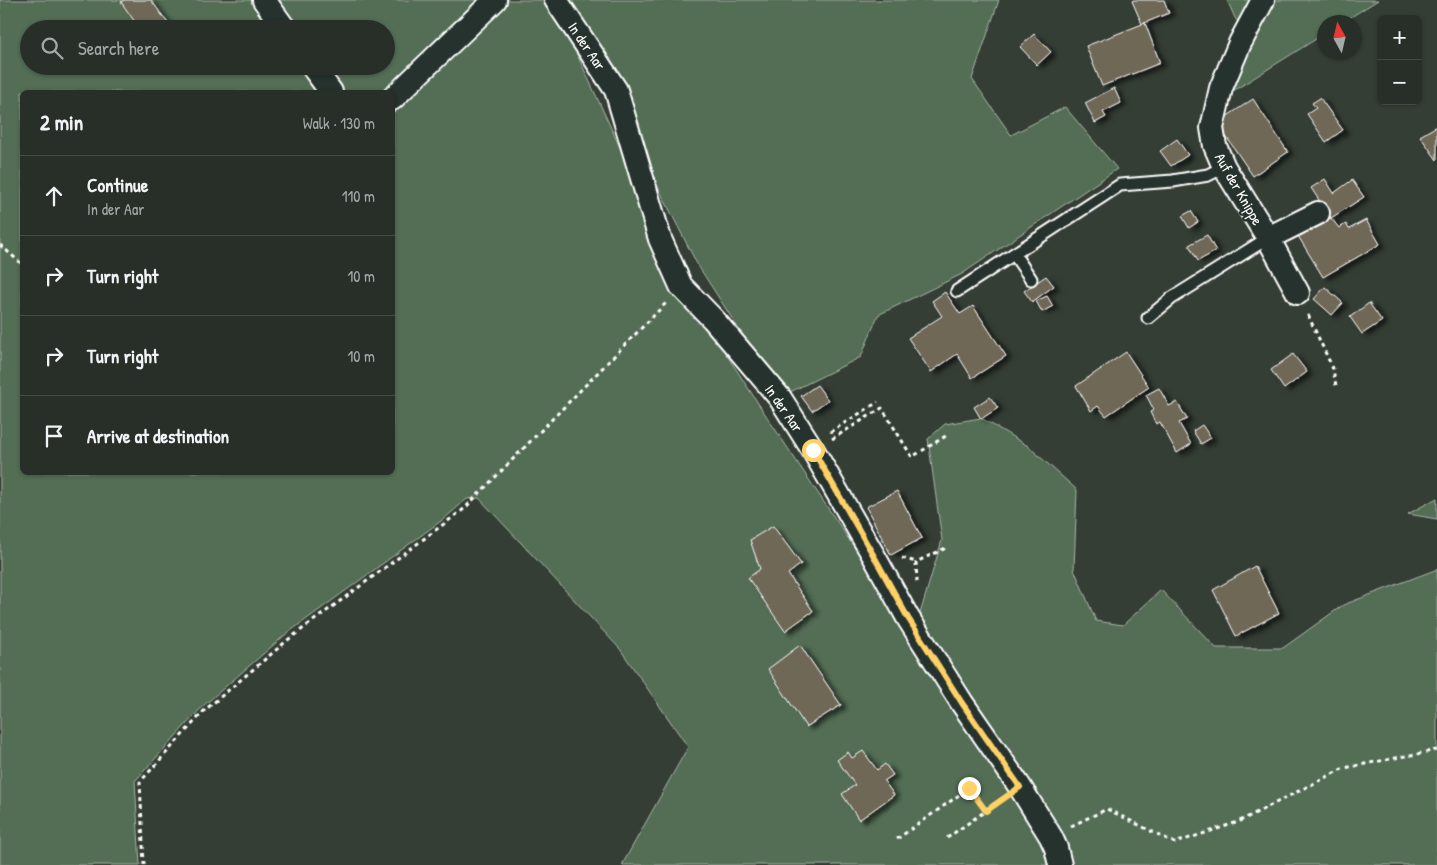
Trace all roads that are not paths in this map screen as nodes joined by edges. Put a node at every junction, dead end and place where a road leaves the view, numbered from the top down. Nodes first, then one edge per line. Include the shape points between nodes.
1 (264, 0) edge
2 (495, 0) edge
3 (556, 0) edge
4 (1263, 0) edge
5 (278, 20) edge
6 (319, 75) edge
7 (330, 90) edge
8 (395, 97) edge
9 (1224, 167) junction
10 (1318, 213) dead end
11 (1268, 238) junction
12 (1014, 254) junction
13 (1031, 279) dead end
14 (957, 291) dead end
15 (1298, 293) road end
16 (1148, 318) dead end
17 (1060, 865) edge

1 - 5 street
2 - 8 street
3 - 17 street, In der Aar via 616,90 660,239 681,286 780,398 908,618 1051,837
4 - 9 street, Auf der Knippe via 1221,88 1212,128
6 - 7 street
9 - 11 street, Auf der Knippe
9 - 12 lane via 1208,175 1120,185
10 - 11 street, Auf der Knippe
11 - 15 street, Auf der Knippe
11 - 16 lane via 1172,298
12 - 13 lane
12 - 14 lane

